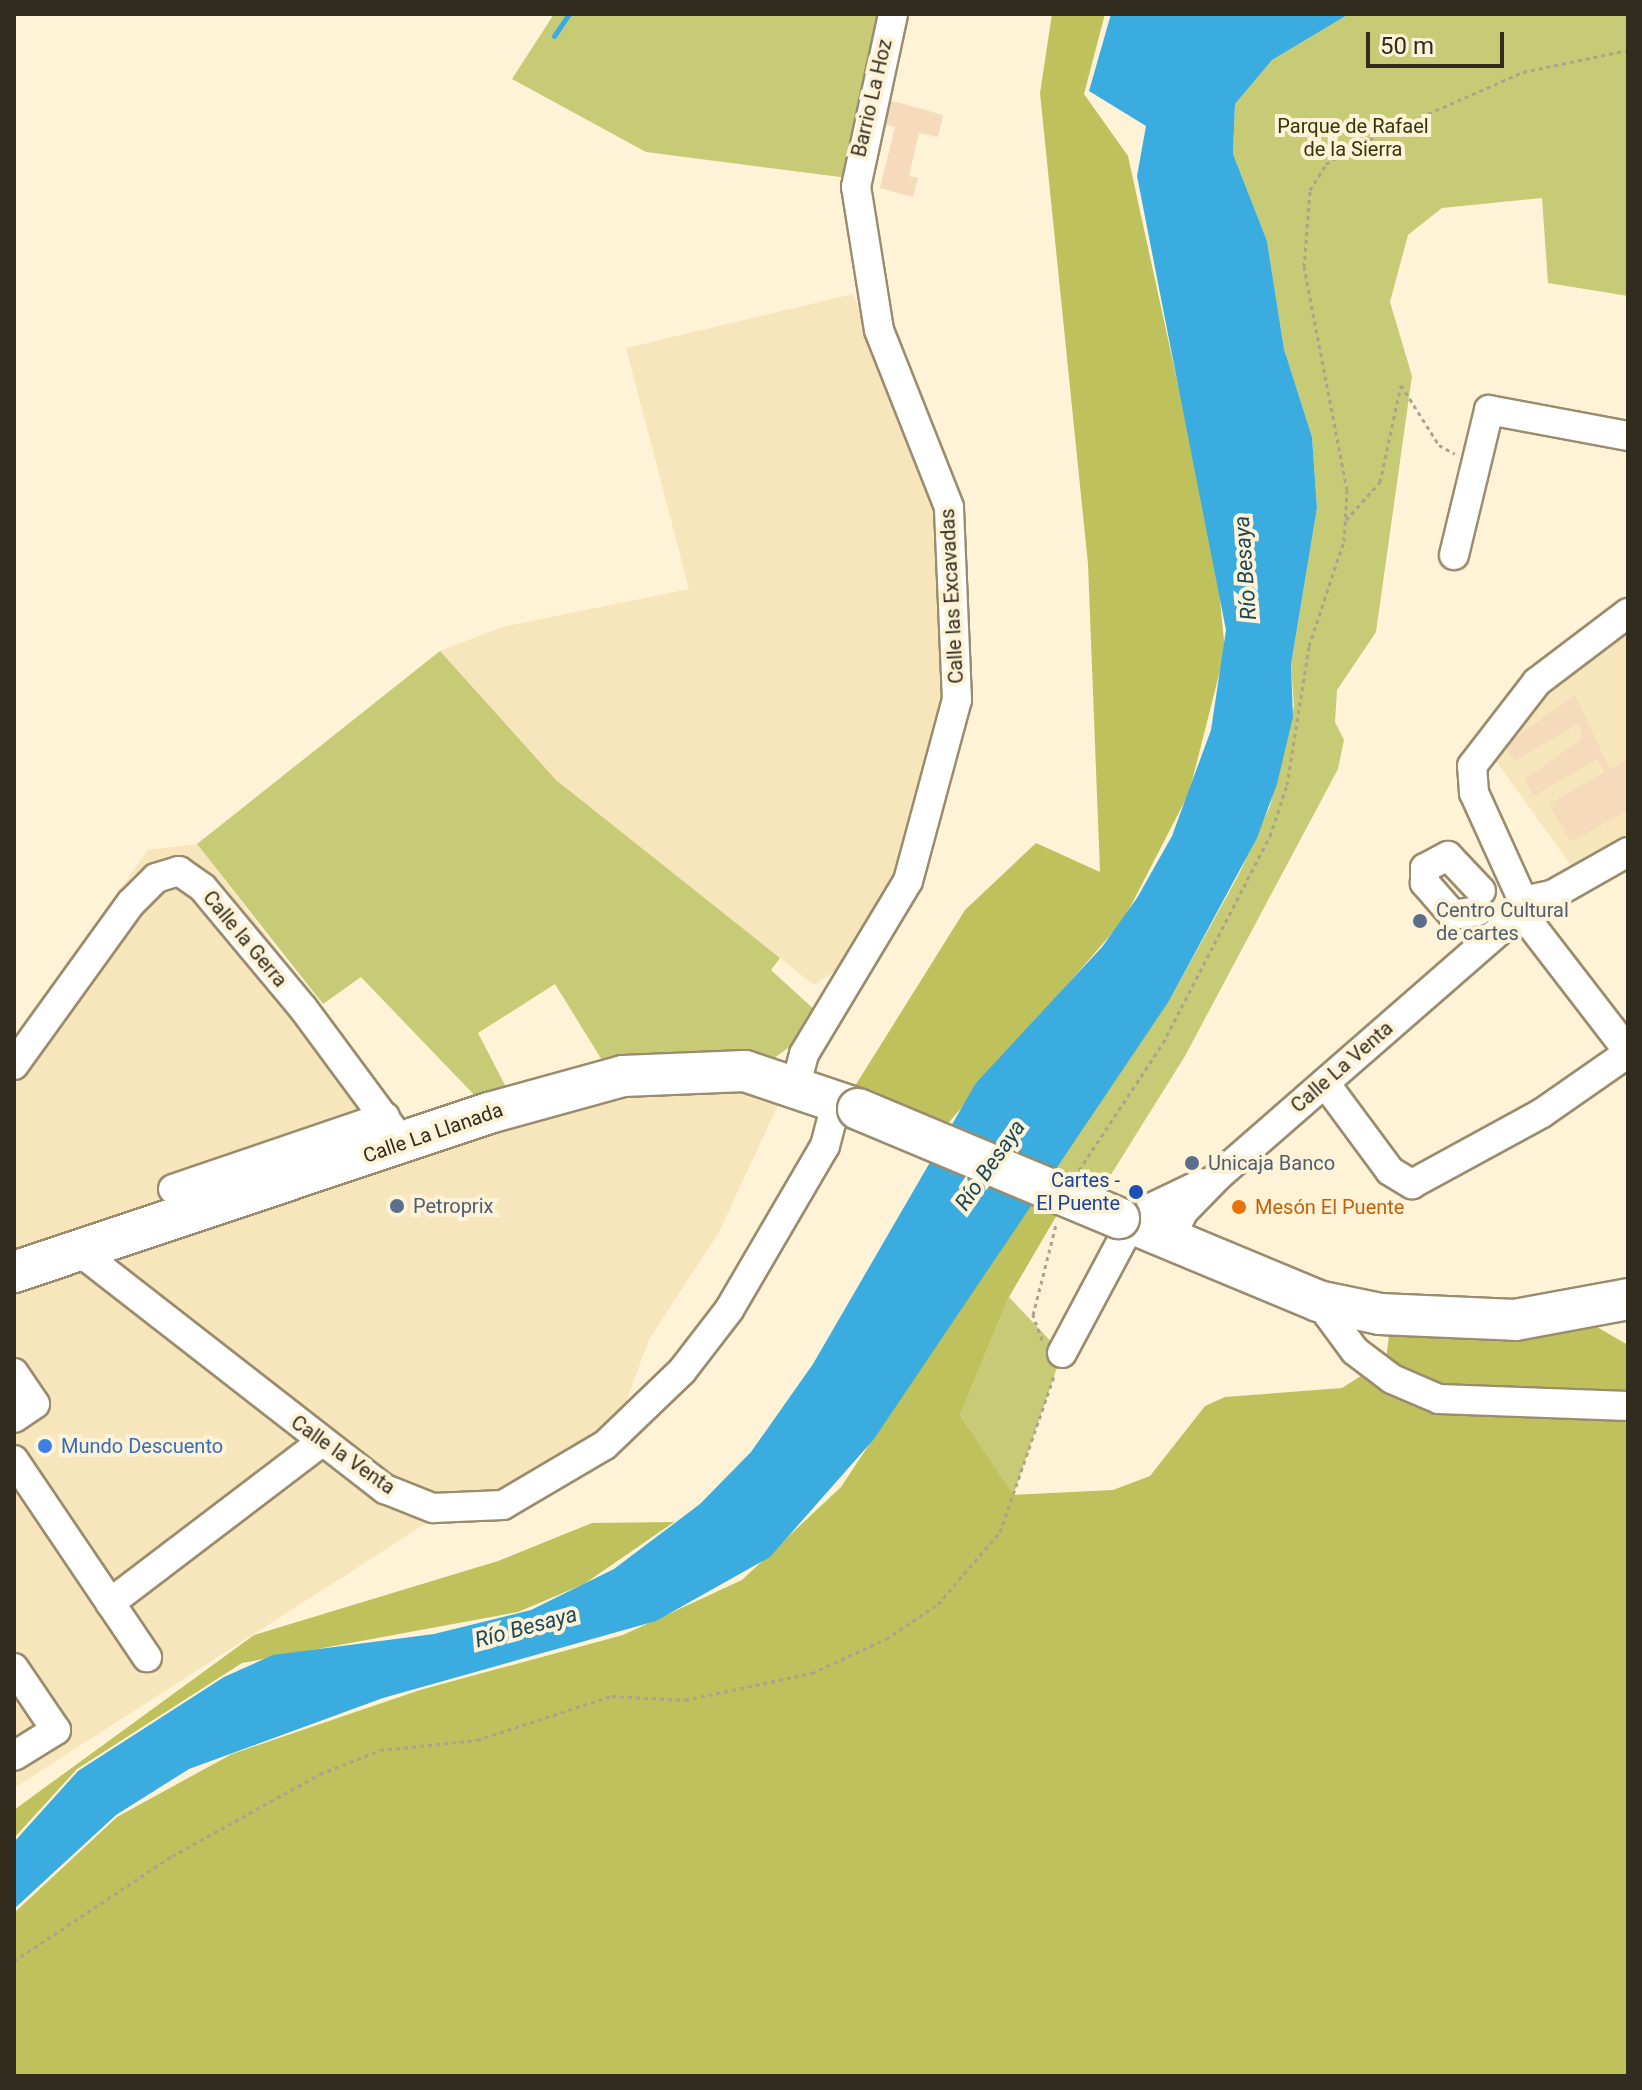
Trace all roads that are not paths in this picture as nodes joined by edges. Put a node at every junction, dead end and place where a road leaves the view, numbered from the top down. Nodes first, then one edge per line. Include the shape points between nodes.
1 (893, 14) edge
2 (869, 277) joint
3 (1628, 436) edge
4 (1454, 555) dead end
5 (1628, 613) edge
6 (1628, 852) edge
7 (1502, 899) junction
8 (1628, 1052) edge
9 (14, 1065) edge
10 (1325, 1083) junction
11 (796, 1084) junction
12 (848, 1105) junction
13 (394, 1130) junction
14 (173, 1189) dead end
15 (1139, 1227) junction
16 (79, 1251) junction
17 (14, 1272) edge
18 (1628, 1299) edge
19 (1318, 1301) junction
20 (1062, 1353) road end
21 (14, 1373) edge
22 (1628, 1406) edge
23 (14, 1418) edge
24 (320, 1443) junction
25 (14, 1460) edge
26 (110, 1603) junction
27 (147, 1657) dead end
28 (14, 1668) edge
29 (14, 1756) edge

1 - 2 street, Barrio La Hoz via 857,165
2 - 11 street, Calle las Excavadas via 884,347 949,507 957,700 908,881 811,1042
3 - 4 street via 1489,410
5 - 7 street via 1537,682 1478,755 1473,788
6 - 7 street via 1552,895
7 - 8 street via 1546,944
7 - 10 street, Calle La Venta via 1466,959
8 - 10 street via 1542,1113 1412,1184 1390,1171
9 - 13 street, Calle la Gerra via 137,896 156,878 179,871 203,888
10 - 15 street, Calle La Venta via 1218,1176 1153,1207
11 - 12 highway, Calle La Llanada
11 - 13 highway, Calle La Llanada via 723,1068 650,1072
12 - 15 highway, Calle La Llanada, bridge
12 - 24 street, Calle la Venta via 729,1310 645,1411 542,1488 503,1505 433,1508 385,1489
13 - 14 street
13 - 16 highway, Calle La Llanada
15 - 19 highway, Calle La Llanada
15 - 20 street
16 - 17 highway, Calle La Llanada
16 - 24 street, Calle la Venta
18 - 19 highway, Calle La Llanada via 1546,1316 1466,1321
19 - 22 street via 1355,1351 1392,1379 1439,1399
21 - 23 street via 35,1404
24 - 26 street
25 - 26 street
26 - 27 street
28 - 29 street via 56,1730

